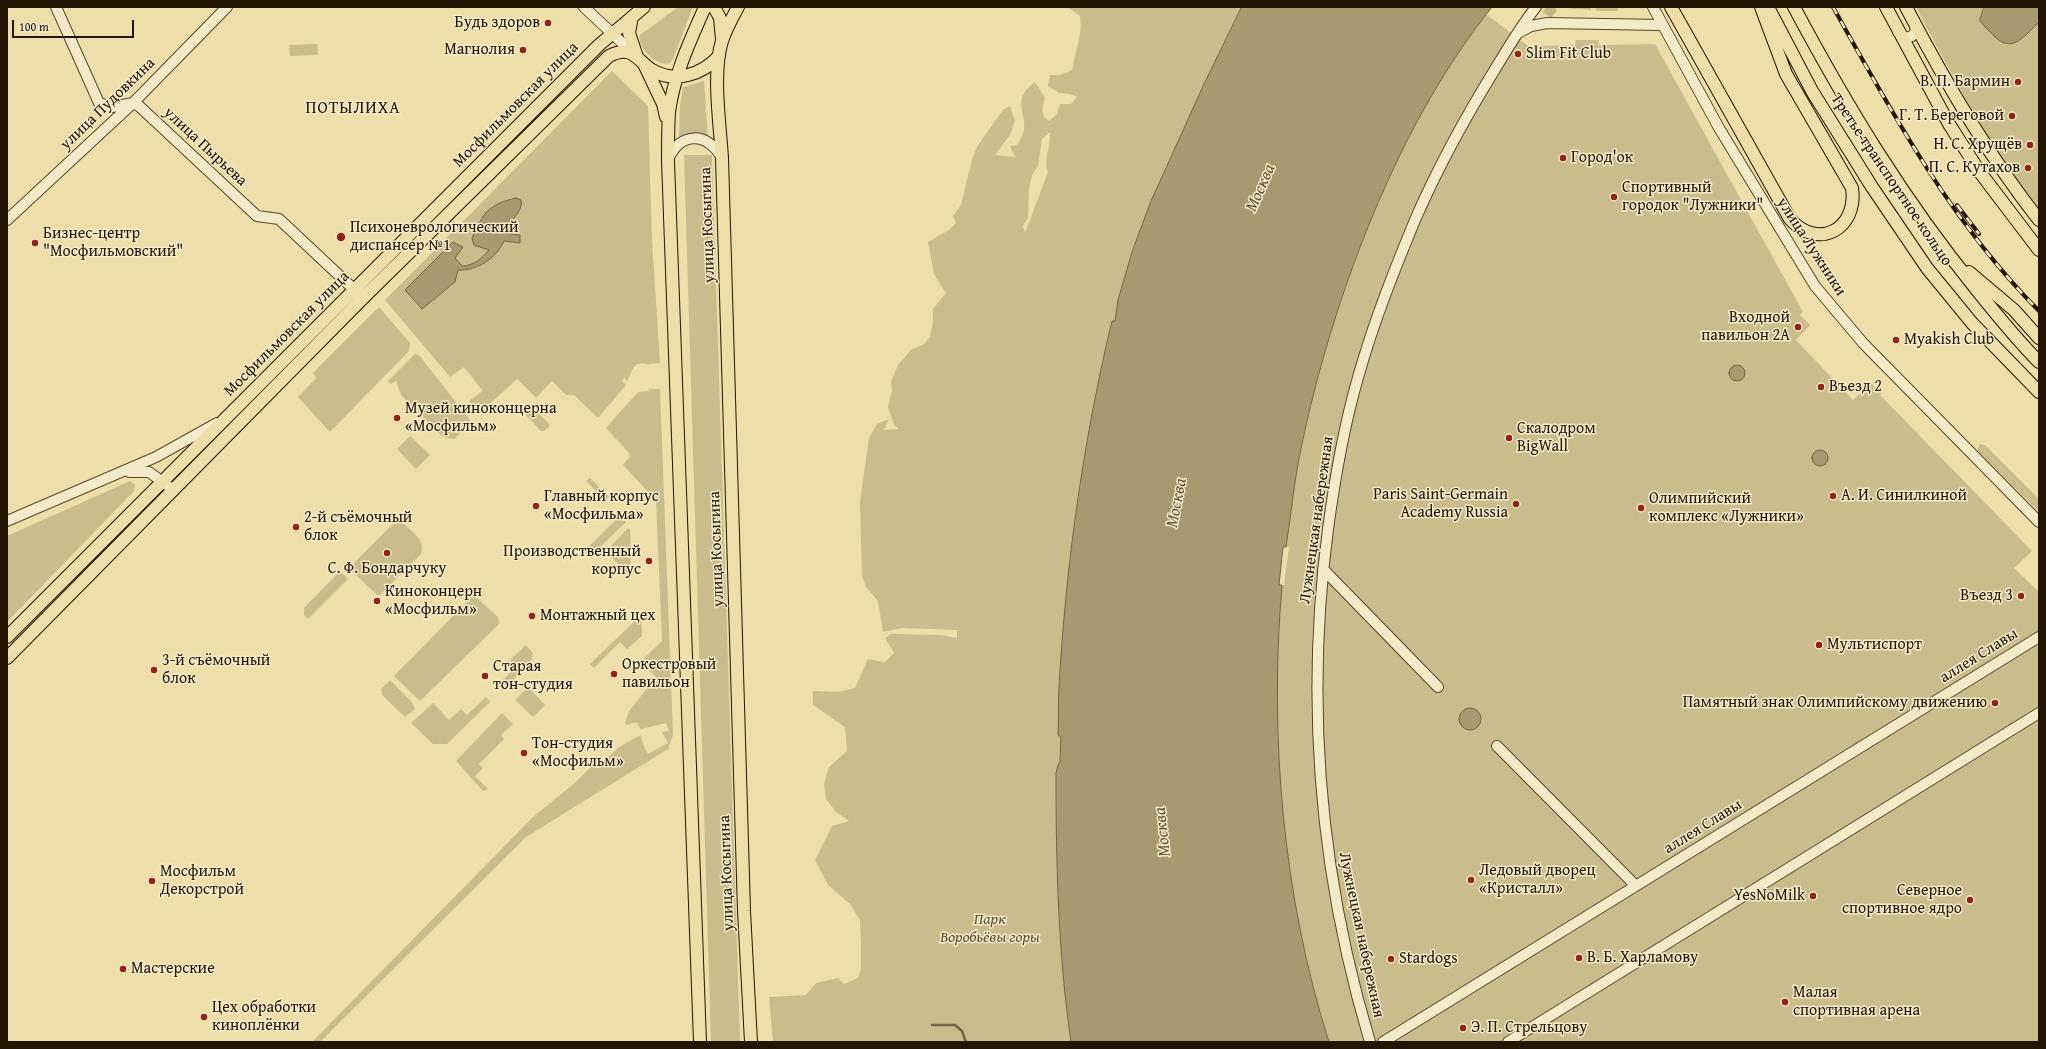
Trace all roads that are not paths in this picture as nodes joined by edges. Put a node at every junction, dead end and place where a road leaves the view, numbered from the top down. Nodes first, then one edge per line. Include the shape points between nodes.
1 (56, 7) edge
2 (227, 7) edge
3 (584, 7) edge
4 (644, 7) edge
5 (705, 7) edge
6 (714, 7) edge
7 (738, 7) edge
8 (1536, 7) edge
9 (1654, 7) edge
10 (1671, 7) edge
11 (1761, 7) edge
12 (1768, 7) edge
13 (1794, 7) edge
14 (1886, 7) edge
15 (1906, 7) edge
16 (1546, 15) tunnel mouth
17 (632, 16) junction
18 (1538, 24) junction
19 (1915, 24) junction
20 (1662, 25) junction
21 (1898, 32) junction
22 (611, 33) junction
23 (1517, 34) junction
24 (722, 41) junction
25 (719, 56) junction
26 (641, 61) junction
27 (677, 77) junction
28 (133, 103) junction
29 (668, 127) junction
30 (722, 158) junction
31 (668, 161) junction
32 (7, 220) edge
33 (2039, 220) edge
34 (2039, 250) edge
35 (1947, 253) junction
36 (354, 289) junction
37 (363, 298) junction
38 (2039, 338) edge
39 (2039, 362) edge
40 (2039, 392) edge
41 (223, 420) junction
42 (125, 472) junction
43 (163, 480) junction
44 (172, 489) junction
45 (7, 521) edge
46 (2039, 522) edge
47 (1323, 569) junction
48 (7, 637) edge
49 (2039, 637) edge
50 (7, 658) edge
51 (1438, 687) dead end
52 (2039, 713) edge
53 (1497, 746) dead end
54 (1636, 886) junction
55 (700, 1042) edge
56 (751, 1042) edge
57 (1370, 1042) edge
58 (1383, 1042) edge
59 (1508, 1042) edge

1 - 28 street via 99,103 112,107
2 - 28 street, улица Пудовкина
3 - 22 street
4 - 17 main road, Мосфильмовская улица
5 - 27 main road
6 - 24 main road, улица Косыгина via 720,18
7 - 24 main road, улица Косыгина
8 - 23 street, Лужнецкая набережная
9 - 20 street, улица Лужники
10 - 11 main road via 1794,225 1810,233 1834,231 1845,223 1852,210 1852,188 1786,74
12 - 40 main road, Третье транспортное кольцо via 1816,97 1872,187 1927,268 1972,323
13 - 35 main road, Третье транспортное кольцо via 1833,79 1891,175
14 - 21 main road
15 - 19 main road
16 - 18 street
17 - 22 main road, Мосфильмовская улица
17 - 26 main road via 628,33
18 - 20 street via 1561,22
18 - 23 street
19 - 21 street via 1916,30 1912,36 1906,38
19 - 33 main road via 1969,121 1998,166
20 - 46 street, улица Лужники via 1719,128 1815,286 1863,343
21 - 34 main road via 1949,124 1979,171
22 - 26 street
22 - 36 main road, Мосфильмовская улица
23 - 47 street, Лужнецкая набережная via 1471,108 1431,184 1382,302 1358,375 1344,431
24 - 25 main road, улица Косыгина
25 - 27 main road via 700,71
25 - 30 main road, улица Косыгина via 718,91
26 - 27 main road via 658,74
26 - 29 main road via 663,104
26 - 37 main road, Мосфильмовская улица via 628,52 609,56
27 - 29 main road
28 - 32 street, улица Пудовкина
28 - 36 street, улица Пырьева via 257,216 279,219
29 - 31 main road, улица Косыгина
30 - 31 street via 712,144 694,139 677,146
30 - 56 main road, улица Косыгина via 744,911
31 - 55 main road, улица Косыгина
35 - 38 main road via 2014,310
35 - 39 main road, Третье транспортное кольцо via 2016,338
36 - 37 street, улица Пырьева
36 - 41 main road, Мосфильмовская улица
37 - 44 main road, Мосфильмовская улица
41 - 42 street
41 - 43 main road, Мосфильмовская улица
42 - 43 street via 149,472
42 - 45 street
43 - 44 street
43 - 48 main road, Мосфильмовская улица
44 - 50 main road, Мосфильмовская улица
47 - 51 street
47 - 57 street, Лужнецкая набережная via 1316,684 1320,790 1337,908
49 - 54 street, аллея Славы
52 - 59 street
53 - 54 street
54 - 58 street, аллея Славы

